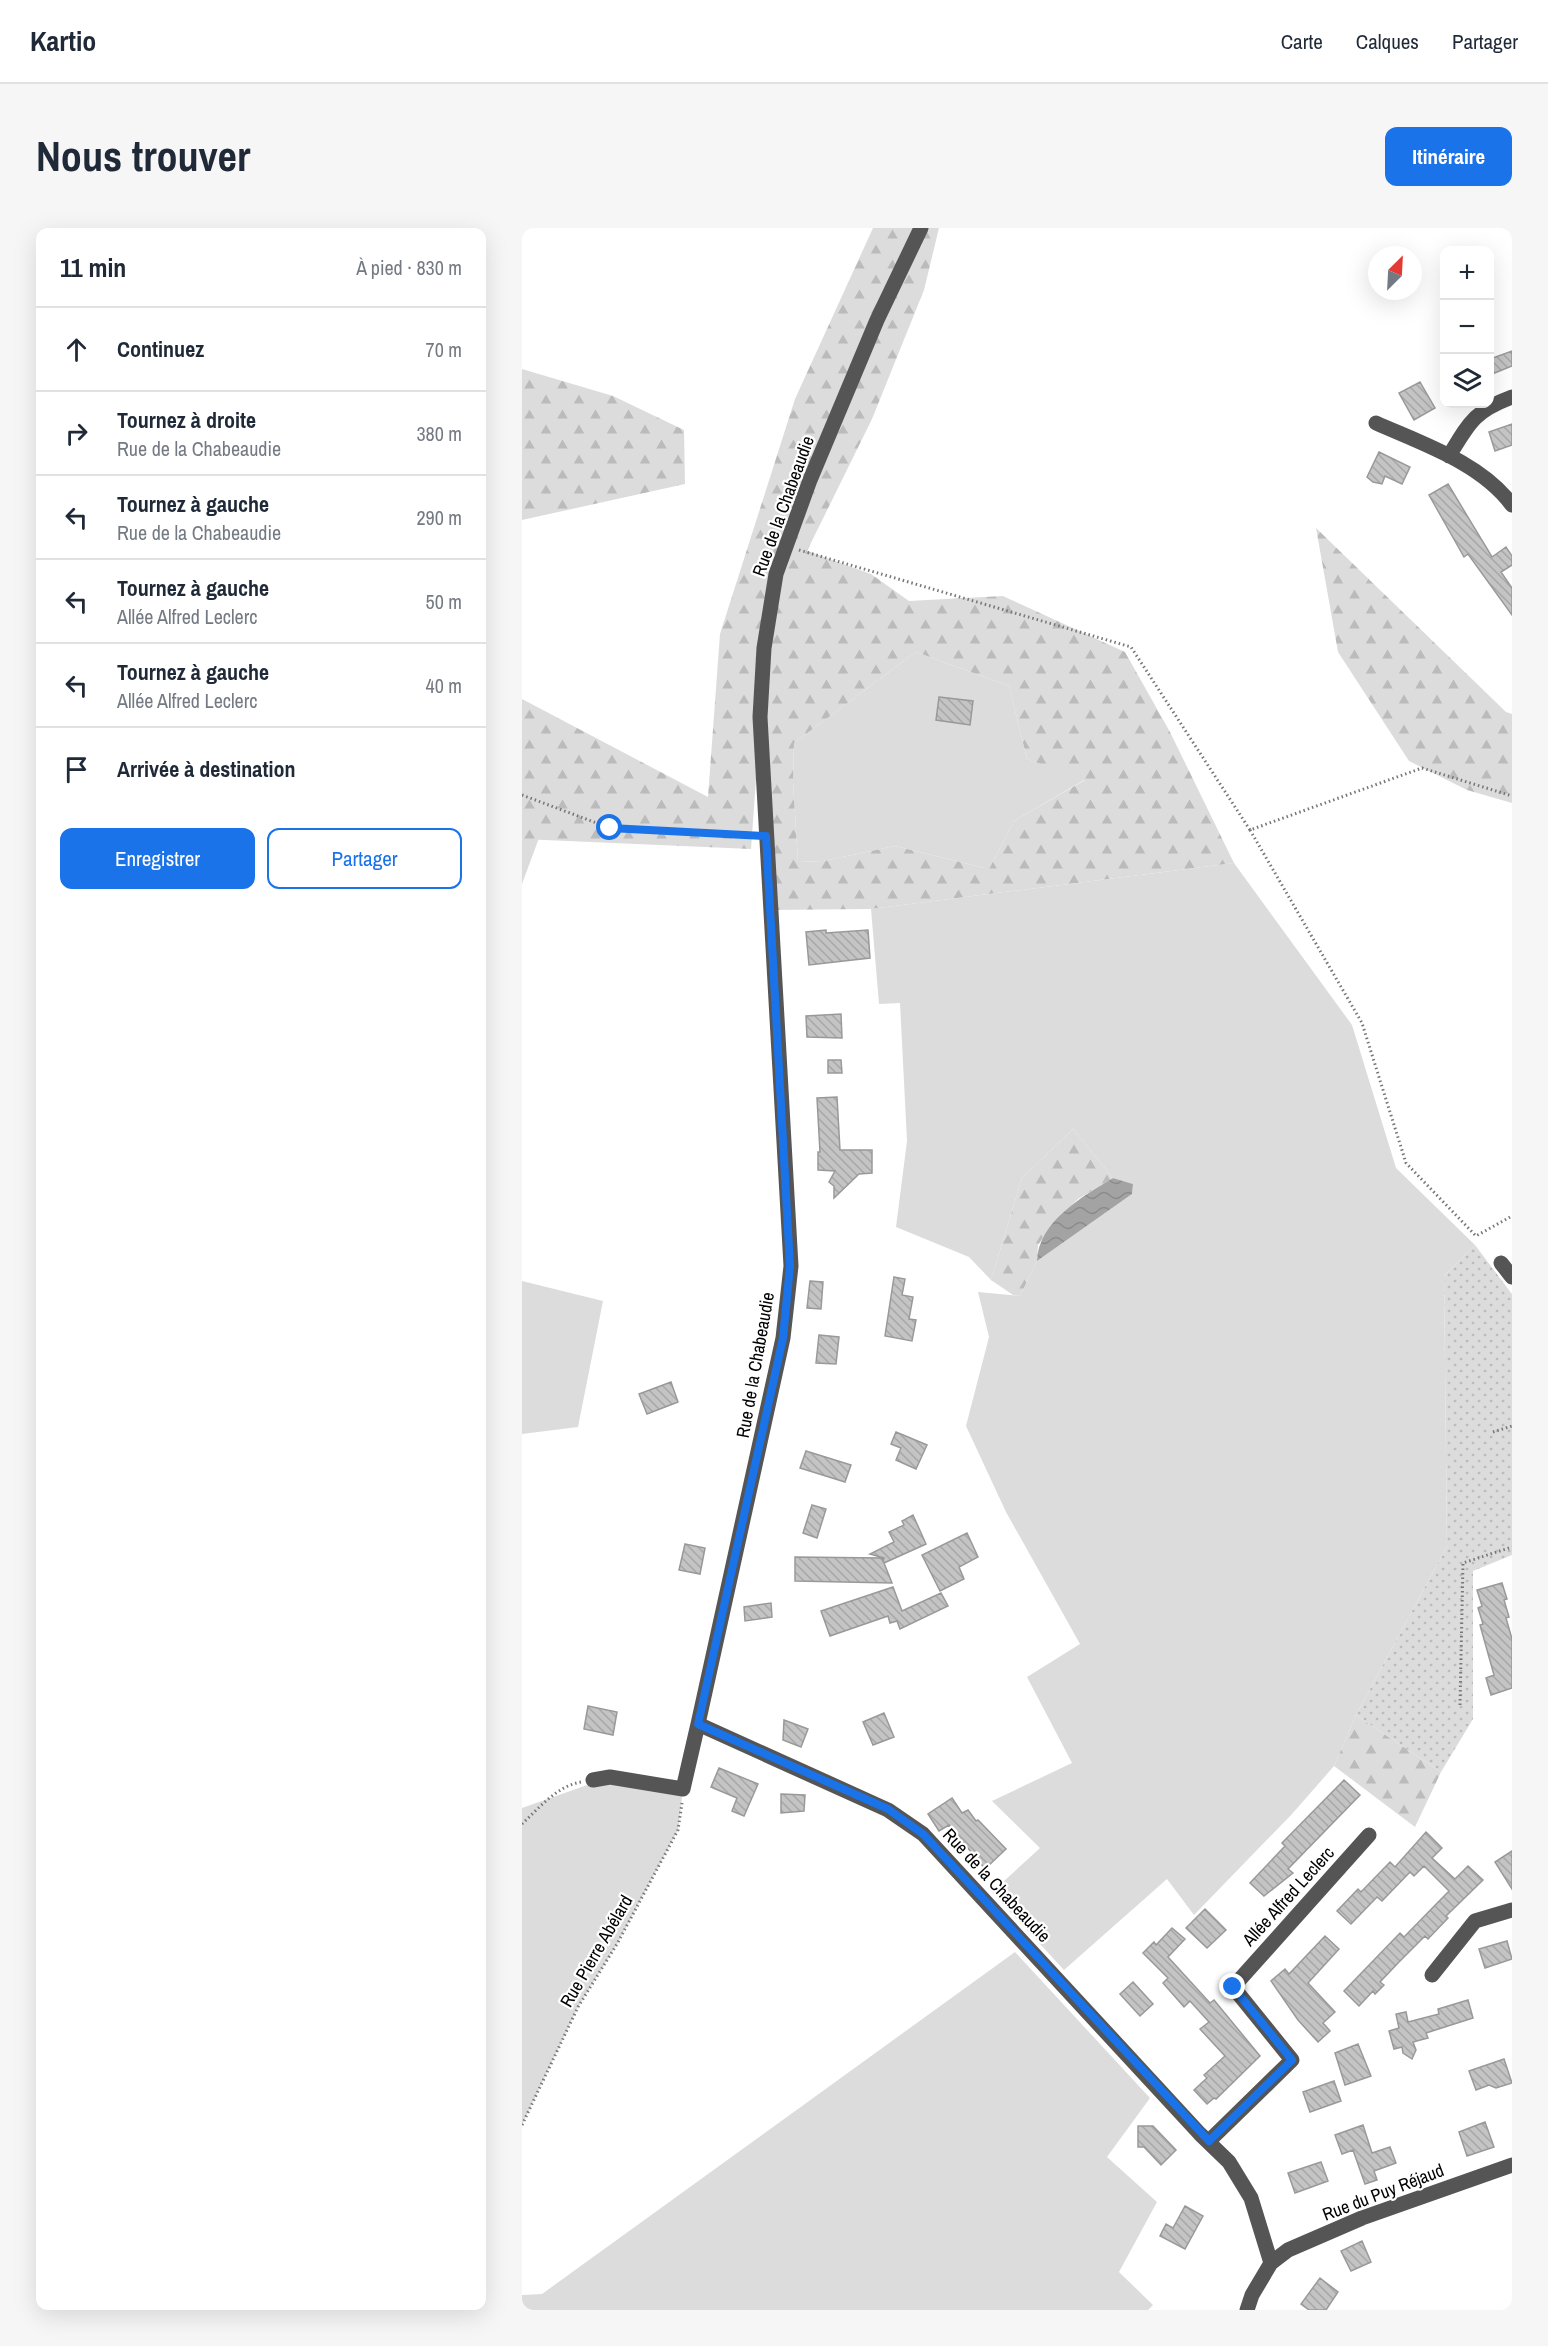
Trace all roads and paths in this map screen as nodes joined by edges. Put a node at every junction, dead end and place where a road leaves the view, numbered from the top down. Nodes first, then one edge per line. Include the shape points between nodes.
1 (921, 228) edge
2 (1512, 397) edge
3 (1376, 423) dead end
4 (1449, 456) junction
5 (1512, 506) edge
6 (786, 546) junction
7 (522, 795) edge
8 (1512, 796) edge
9 (1250, 830) junction
10 (766, 836) junction
11 (1512, 1216) edge
12 (1502, 1263) dead end
13 (1512, 1277) edge
14 (1512, 1426) edge
15 (1493, 1432) dead end
16 (1512, 1547) edge
17 (1460, 1705) dead end
18 (698, 1724) junction
19 (593, 1780) joint
20 (683, 1789) junction
21 (522, 1824) edge
22 (1369, 1835) dead end
23 (1512, 1910) edge
24 (1432, 1975) dead end
25 (522, 2125) edge
26 (1209, 2141) junction
27 (1512, 2165) edge
28 (1271, 2263) junction
29 (1247, 2310) edge

1 - 6 street, Rue de la Chabeaudie via 877,320
2 - 4 street via 1488,406 1468,425
3 - 4 street
4 - 5 street via 1498,487
6 - 9 path via 1131,647
6 - 10 street, Rue de la Chabeaudie via 776,574 764,648 760,717
7 - 10 path via 610,828
8 - 9 path via 1422,768
9 - 11 path via 1362,1023 1406,1163 1476,1236
10 - 18 street, Rue de la Chabeaudie via 790,1266 783,1338
12 - 13 street
14 - 15 path
16 - 17 path via 1463,1563
18 - 20 street
18 - 26 street, Rue de la Chabeaudie via 888,1809 923,1834
19 - 20 street via 610,1777
19 - 21 path via 570,1784
20 - 25 path, Rue Pierre Abélard via 678,1830 578,2007
22 - 26 street, Allée Alfred Leclerc via 1233,1987 1292,2060
23 - 24 street via 1475,1921
26 - 28 street, Rue de la Chabeaudie via 1229,2162 1251,2198
27 - 28 street, Rue du Puy Réjaud via 1362,2218 1288,2250
28 - 29 street

